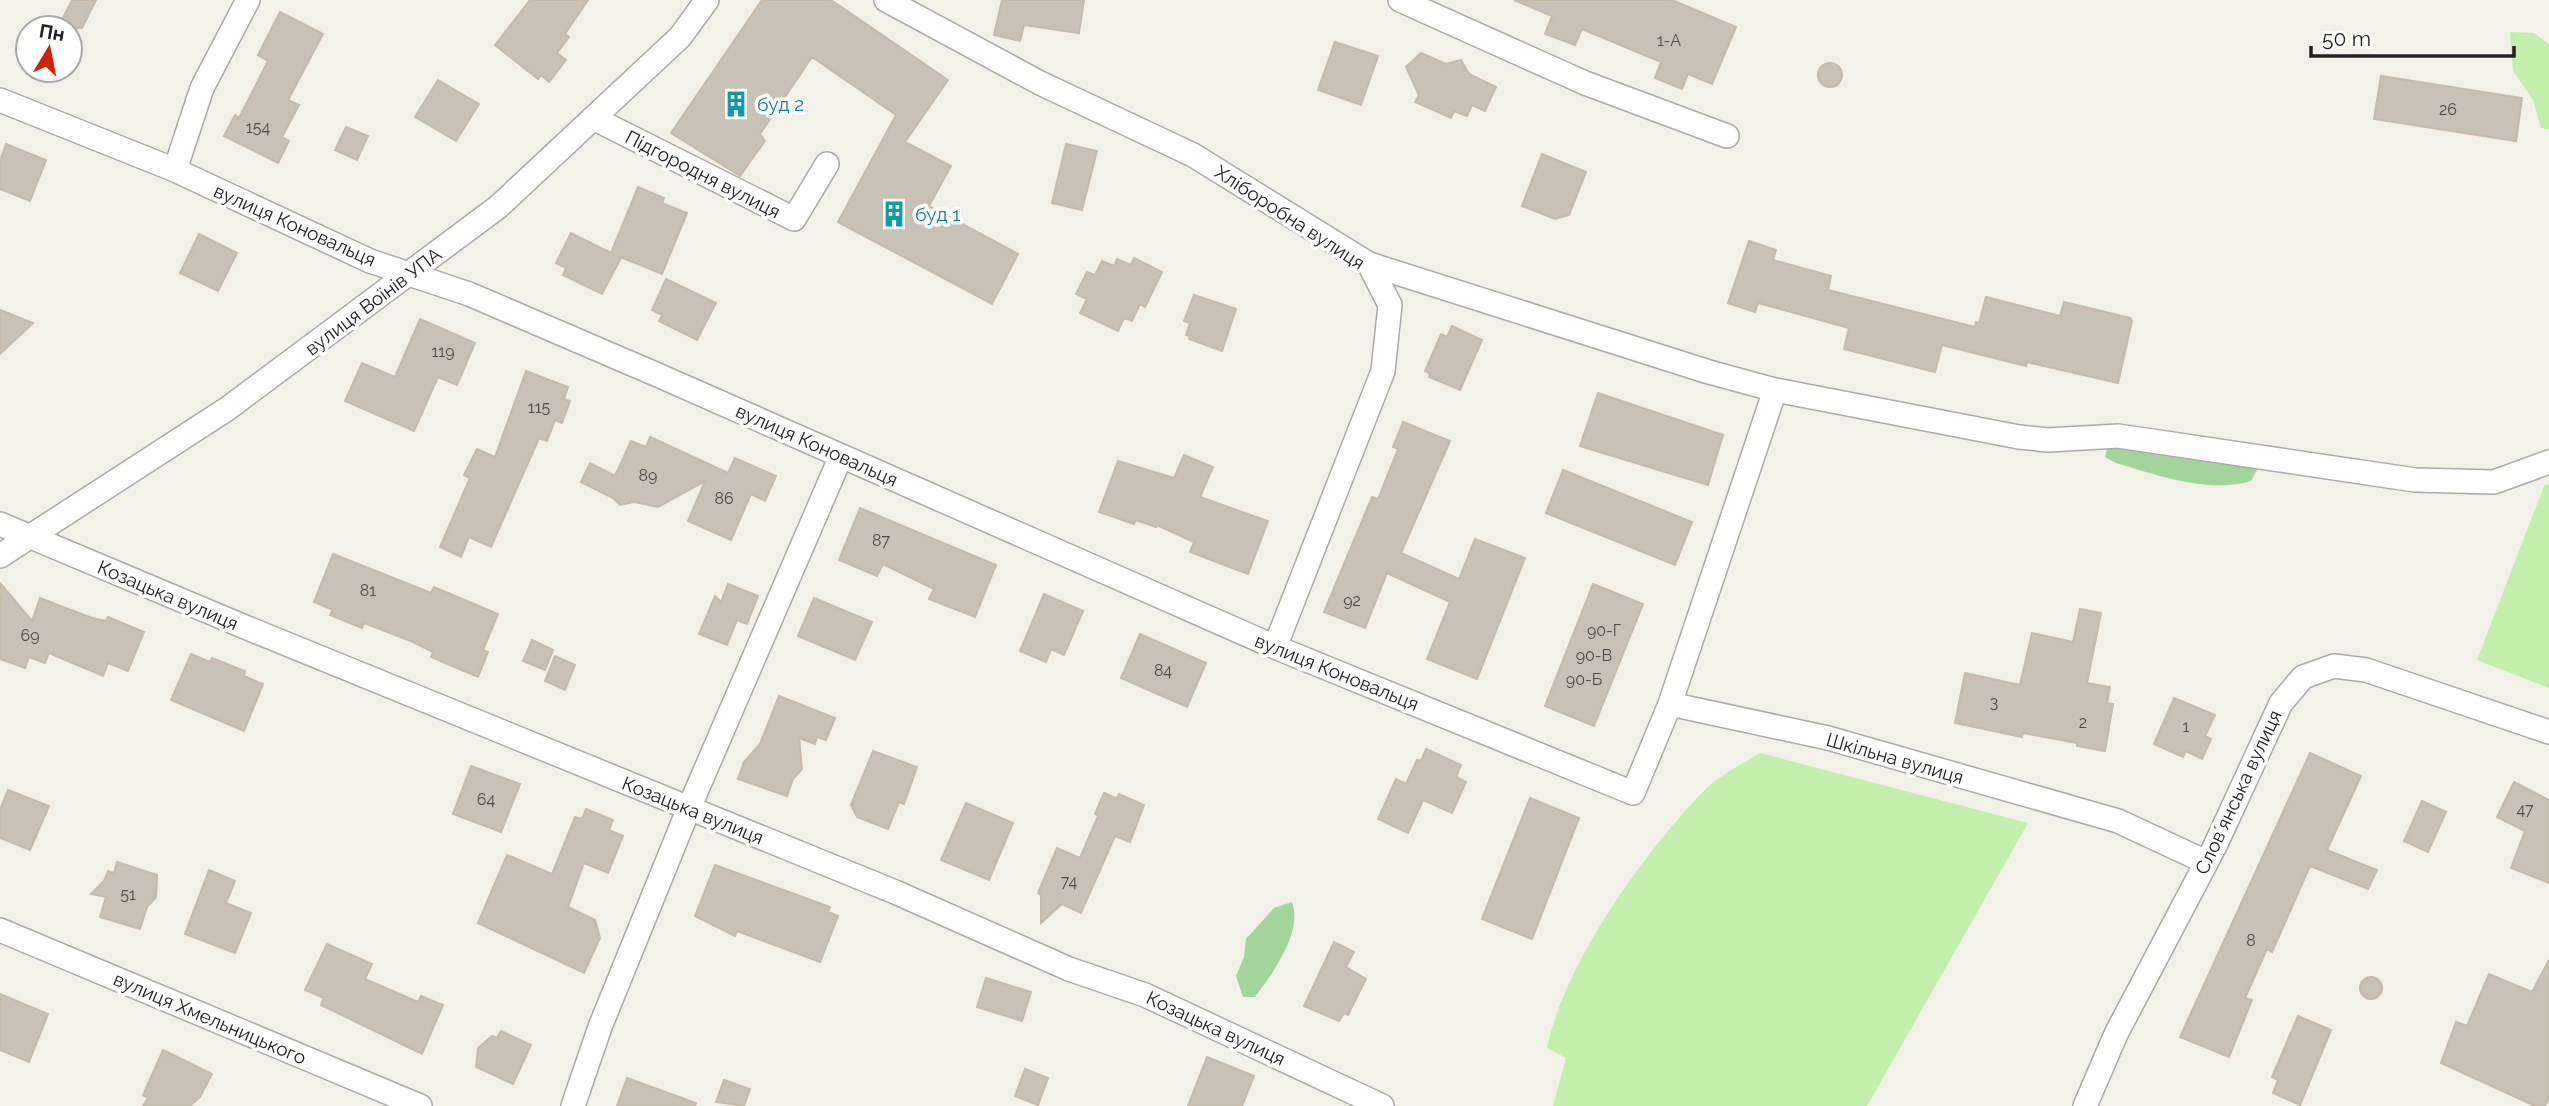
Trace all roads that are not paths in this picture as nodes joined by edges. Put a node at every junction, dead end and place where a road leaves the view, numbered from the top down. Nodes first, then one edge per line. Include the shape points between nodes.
1 (248, 0) edge
2 (707, 0) edge
3 (886, 0) edge
4 (1400, 0) edge
5 (0, 100) edge
6 (593, 118) junction
7 (1727, 136) dead end
8 (827, 164) dead end
9 (175, 170) junction
10 (1369, 264) junction
11 (411, 273) junction
12 (1775, 390) junction
13 (841, 456) junction
14 (2549, 462) edge
15 (0, 524) edge
16 (35, 536) junction
17 (0, 556) edge
18 (1275, 647) junction
19 (1670, 704) junction
20 (2549, 732) edge
21 (689, 808) junction
22 (2206, 862) junction
23 (0, 930) edge
24 (420, 1106) edge
25 (573, 1106) edge
26 (1382, 1106) edge
27 (2085, 1106) edge

1 - 9 street via 202,88
2 - 6 street, вулиця Воїнів УПА via 680,37
3 - 10 street, Хліборобна вулиця via 1040,83 1193,155
4 - 7 street via 1586,83
5 - 9 street, вулиця Коновальця
6 - 8 street, Підгородня вулиця via 794,219
6 - 11 street, вулиця Воїнів УПА via 498,207
9 - 11 street, вулиця Коновальця via 370,261
10 - 12 street
10 - 18 street, Хліборобна вулиця via 1390,305 1383,371
11 - 13 street, вулиця Коновальця
11 - 16 street, вулиця Воїнів УПА via 227,409
12 - 14 street via 2019,437 2118,436 2415,480 2494,482
12 - 19 street
13 - 18 street, вулиця Коновальця
13 - 21 street
15 - 16 street, Козацька вулиця
16 - 17 street, вулиця Воїнів УПА
16 - 21 street, Козацька вулиця
18 - 19 street, вулиця Коновальця via 1633,793
19 - 22 street, Шкільна вулиця via 1828,738 2118,821
20 - 22 street, Словʼянська вулиця via 2366,670 2334,666 2313,673 2303,677 2281,703
21 - 25 street
21 - 26 street, Козацька вулиця via 1069,969 1145,995
22 - 27 street, Словʼянська вулиця via 2116,1034
23 - 24 street, вулиця Хмельницького

